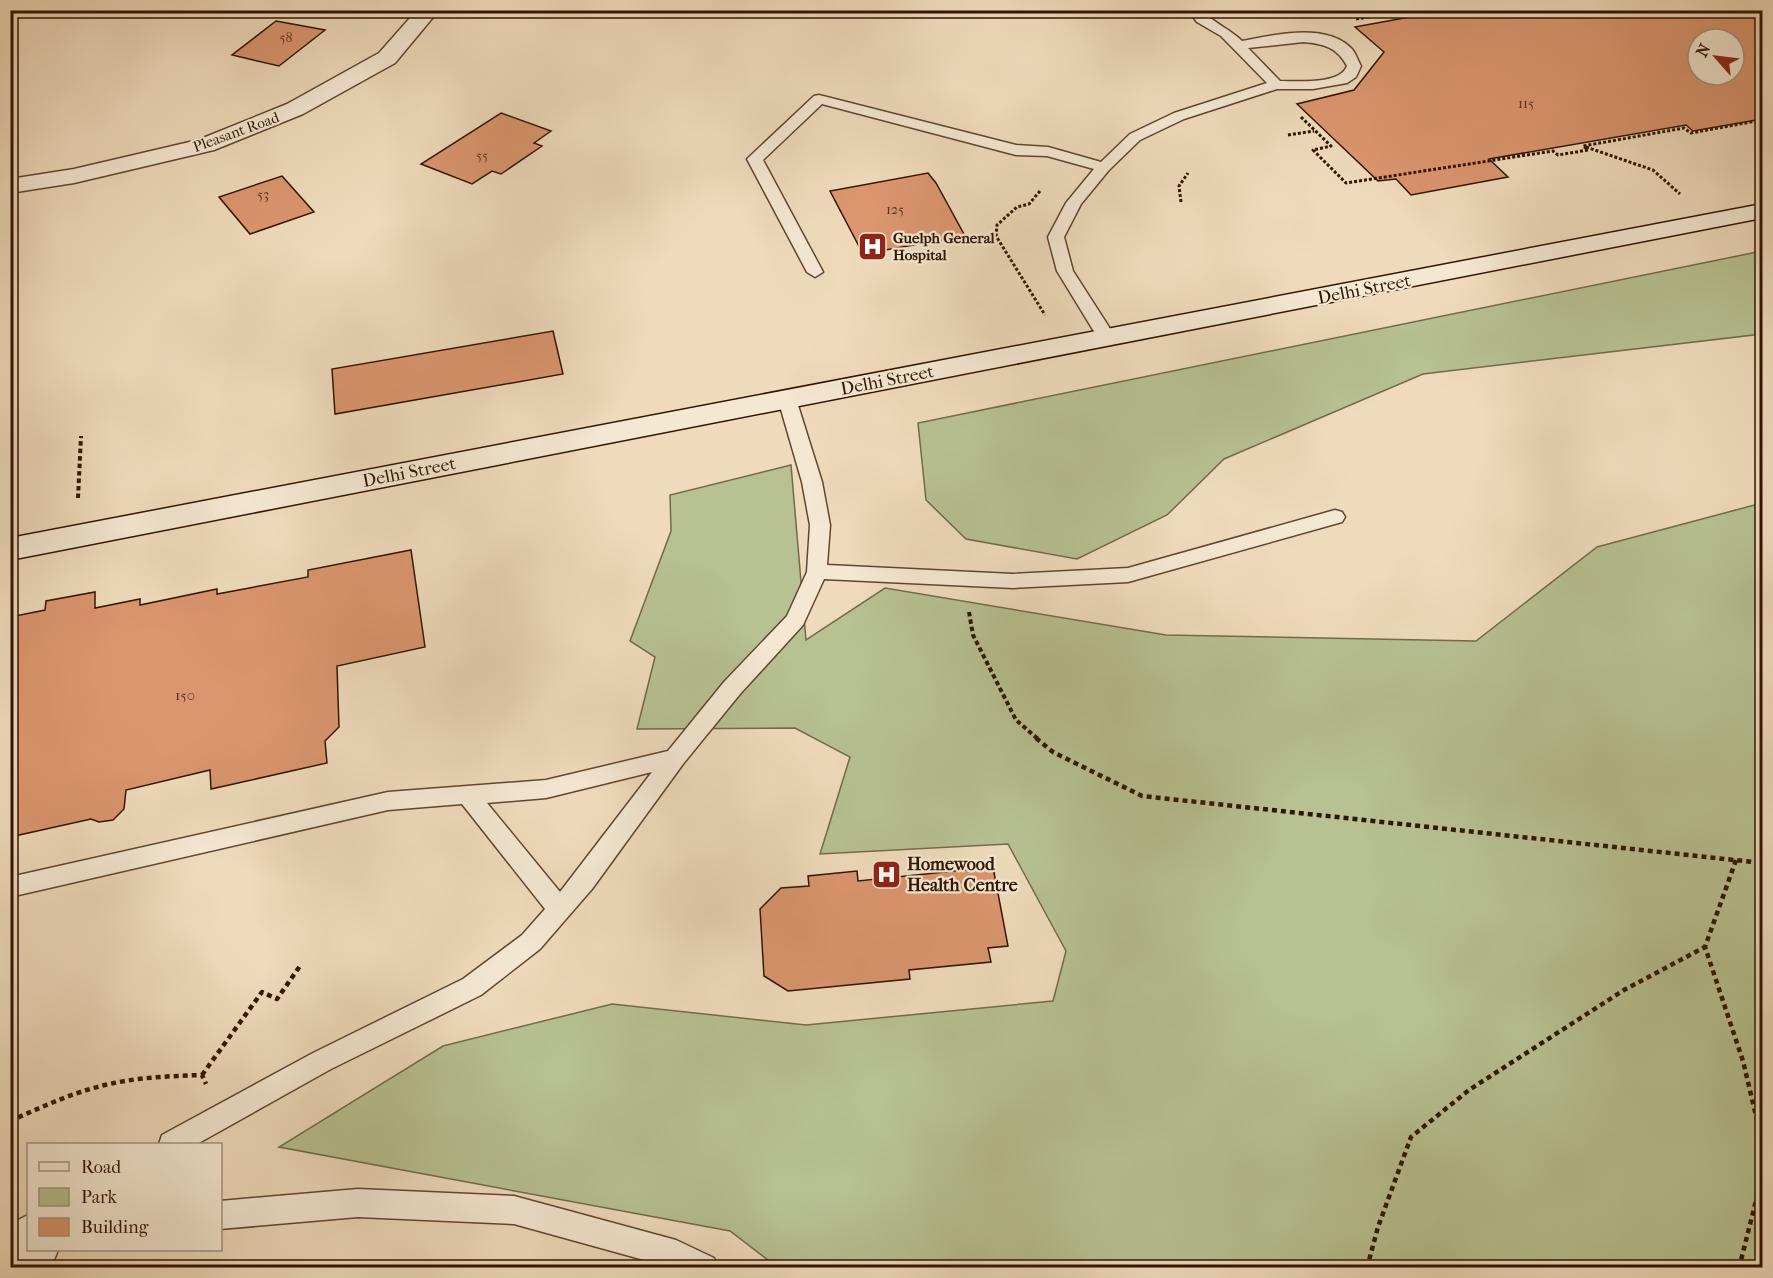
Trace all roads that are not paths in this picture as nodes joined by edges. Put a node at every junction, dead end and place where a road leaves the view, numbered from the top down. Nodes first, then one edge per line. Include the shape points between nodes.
1 (429, 10) edge
2 (1194, 10) edge
3 (1214, 10) edge
4 (1226, 33) junction
5 (1239, 46) junction
6 (1276, 85) junction
7 (1016, 150) junction
8 (1100, 172) junction
9 (10, 186) edge
10 (1762, 211) edge
11 (815, 272) dead end
12 (1107, 338) junction
13 (787, 399) junction
14 (1335, 517) dead end
15 (10, 549) edge
16 (817, 572) junction
17 (675, 758) junction
18 (468, 795) junction
19 (10, 887) edge
20 (560, 910) junction
21 (174, 1143) edge
22 (222, 1215) edge
23 (27, 1230) edge
24 (10, 1240) edge
25 (39, 1251) edge
26 (10, 1257) edge
27 (704, 1268) edge

1 - 9 street, Pleasant Road via 387,58 295,109 206,145 74,176
2 - 4 lane
3 - 4 lane via 1222,18
4 - 5 lane
5 - 6 lane
5 - 6 lane via 1304,37 1334,44 1352,58 1351,74 1342,80
6 - 8 lane via 1179,116 1135,137
7 - 8 lane via 1048,152
7 - 8 lane via 1058,168
7 - 11 lane via 819,99 755,159
8 - 12 lane via 1074,203 1056,237 1065,271
10 - 12 street, Delhi Street
12 - 13 street, Delhi Street
13 - 15 street, Delhi Street
13 - 16 lane via 812,482 820,525
14 - 16 lane via 1128,574 1013,582
16 - 17 lane via 796,620 732,688
17 - 18 lane via 546,789
17 - 20 lane
18 - 19 lane via 388,801
18 - 20 lane
20 - 21 lane via 531,942 472,987 321,1060
22 - 27 lane via 358,1203 514,1210 676,1254
23 - 24 lane
25 - 26 lane

